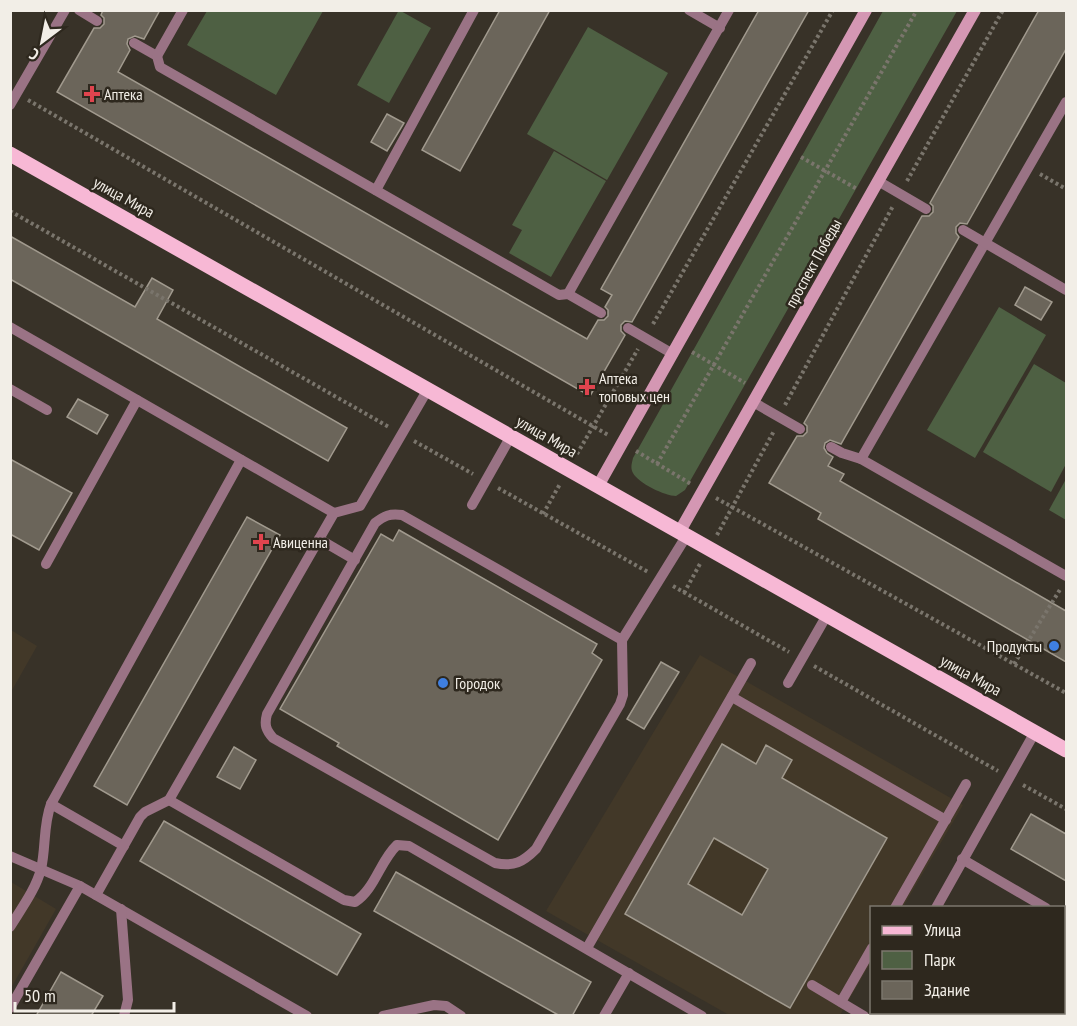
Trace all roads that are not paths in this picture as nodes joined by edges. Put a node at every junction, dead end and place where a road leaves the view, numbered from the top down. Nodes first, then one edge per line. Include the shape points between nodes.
1 (65, 10) edge
2 (79, 10) edge
3 (183, 10) edge
4 (474, 10) edge
5 (689, 10) edge
6 (729, 10) edge
7 (866, 10) edge
8 (975, 10) edge
9 (97, 21) dead end
10 (720, 28) junction
11 (134, 43) dead end
12 (157, 56) junction
13 (1066, 102) edge
14 (10, 105) edge
15 (10, 154) edge
16 (878, 181) junction
17 (376, 190) junction
18 (926, 209) dead end
19 (963, 230) dead end
20 (986, 243) junction
21 (1066, 290) edge
22 (568, 294) junction
23 (601, 313) dead end
24 (10, 327) edge
25 (628, 328) dead end
26 (675, 349) junction
27 (10, 388) edge
28 (428, 389) junction
29 (756, 397) junction
30 (137, 400) junction
31 (47, 410) dead end
32 (800, 429) dead end
33 (511, 436) junction
34 (831, 447) dead end
35 (861, 459) junction
36 (241, 460) junction
37 (598, 486) junction
38 (472, 505) dead end
39 (334, 513) junction
40 (683, 533) junction
41 (319, 539) junction
42 (355, 560) junction
43 (45, 564) dead end
44 (1066, 576) edge
45 (827, 615) junction
46 (622, 640) junction
47 (751, 663) dead end
48 (788, 683) dead end
49 (732, 697) junction
50 (1035, 732) junction
51 (1066, 750) edge
52 (966, 784) dead end
53 (169, 800) junction
54 (51, 804) junction
55 (946, 819) junction
56 (124, 846) junction
57 (10, 856) edge
58 (962, 859) junction
59 (41, 868) junction
60 (80, 886) junction
61 (96, 895) junction
62 (896, 906) edge
63 (937, 906) edge
64 (1043, 906) edge
65 (121, 909) junction
66 (12, 921) edge
67 (587, 948) junction
68 (870, 951) edge
69 (629, 973) junction
70 (812, 985) dead end
71 (840, 1002) junction
72 (10, 1008) edge
73 (124, 1016) edge
74 (307, 1016) edge
75 (384, 1016) edge
76 (461, 1016) edge
77 (604, 1016) edge
78 (702, 1016) edge
79 (864, 1016) edge

1 - 14 lane
2 - 9 lane
3 - 12 lane
4 - 17 lane
5 - 10 lane
6 - 10 lane
7 - 26 main road
8 - 16 main road, проспект Победы
10 - 22 lane
11 - 12 lane
12 - 17 lane via 160,67
13 - 20 lane
15 - 28 main road, улица Мира
16 - 18 lane
16 - 29 main road, проспект Победы
17 - 22 lane via 559,295
19 - 20 lane
20 - 21 lane
20 - 35 lane
22 - 23 lane
24 - 30 lane
25 - 26 lane
26 - 37 main road
27 - 31 lane
28 - 33 main road, улица Мира
28 - 39 lane via 360,506
29 - 32 lane
29 - 40 main road, проспект Победы
30 - 36 lane
30 - 43 lane
33 - 37 main road, улица Мира
33 - 38 lane
34 - 35 lane
35 - 44 lane
36 - 39 lane
36 - 54 lane
37 - 40 main road, улица Мира
39 - 41 lane
40 - 45 main road, улица Мира
40 - 46 lane via 661,579
41 - 42 lane
41 - 53 lane
42 - 46 lane via 375,523 393,513 402,515
42 - 46 lane via 267,714 267,730 273,738 495,863 509,866 524,861 536,849 620,704
45 - 48 lane
45 - 50 main road, улица Мира
47 - 49 lane
49 - 55 lane
49 - 67 lane
50 - 51 main road, улица Мира
50 - 58 lane
52 - 55 lane
53 - 56 lane via 145,812
53 - 67 lane via 344,900 355,902 364,896 389,853 397,845 409,846
54 - 56 lane
54 - 59 lane
55 - 62 lane
56 - 61 lane
57 - 59 lane
58 - 63 lane
58 - 64 lane
59 - 60 lane
59 - 66 lane
60 - 61 lane
60 - 72 lane
61 - 65 lane
65 - 73 lane via 128,1000
65 - 74 lane
67 - 69 lane
68 - 71 lane
69 - 77 lane
69 - 78 lane
70 - 71 lane
71 - 79 lane
75 - 76 lane via 434,1005 446,1006

